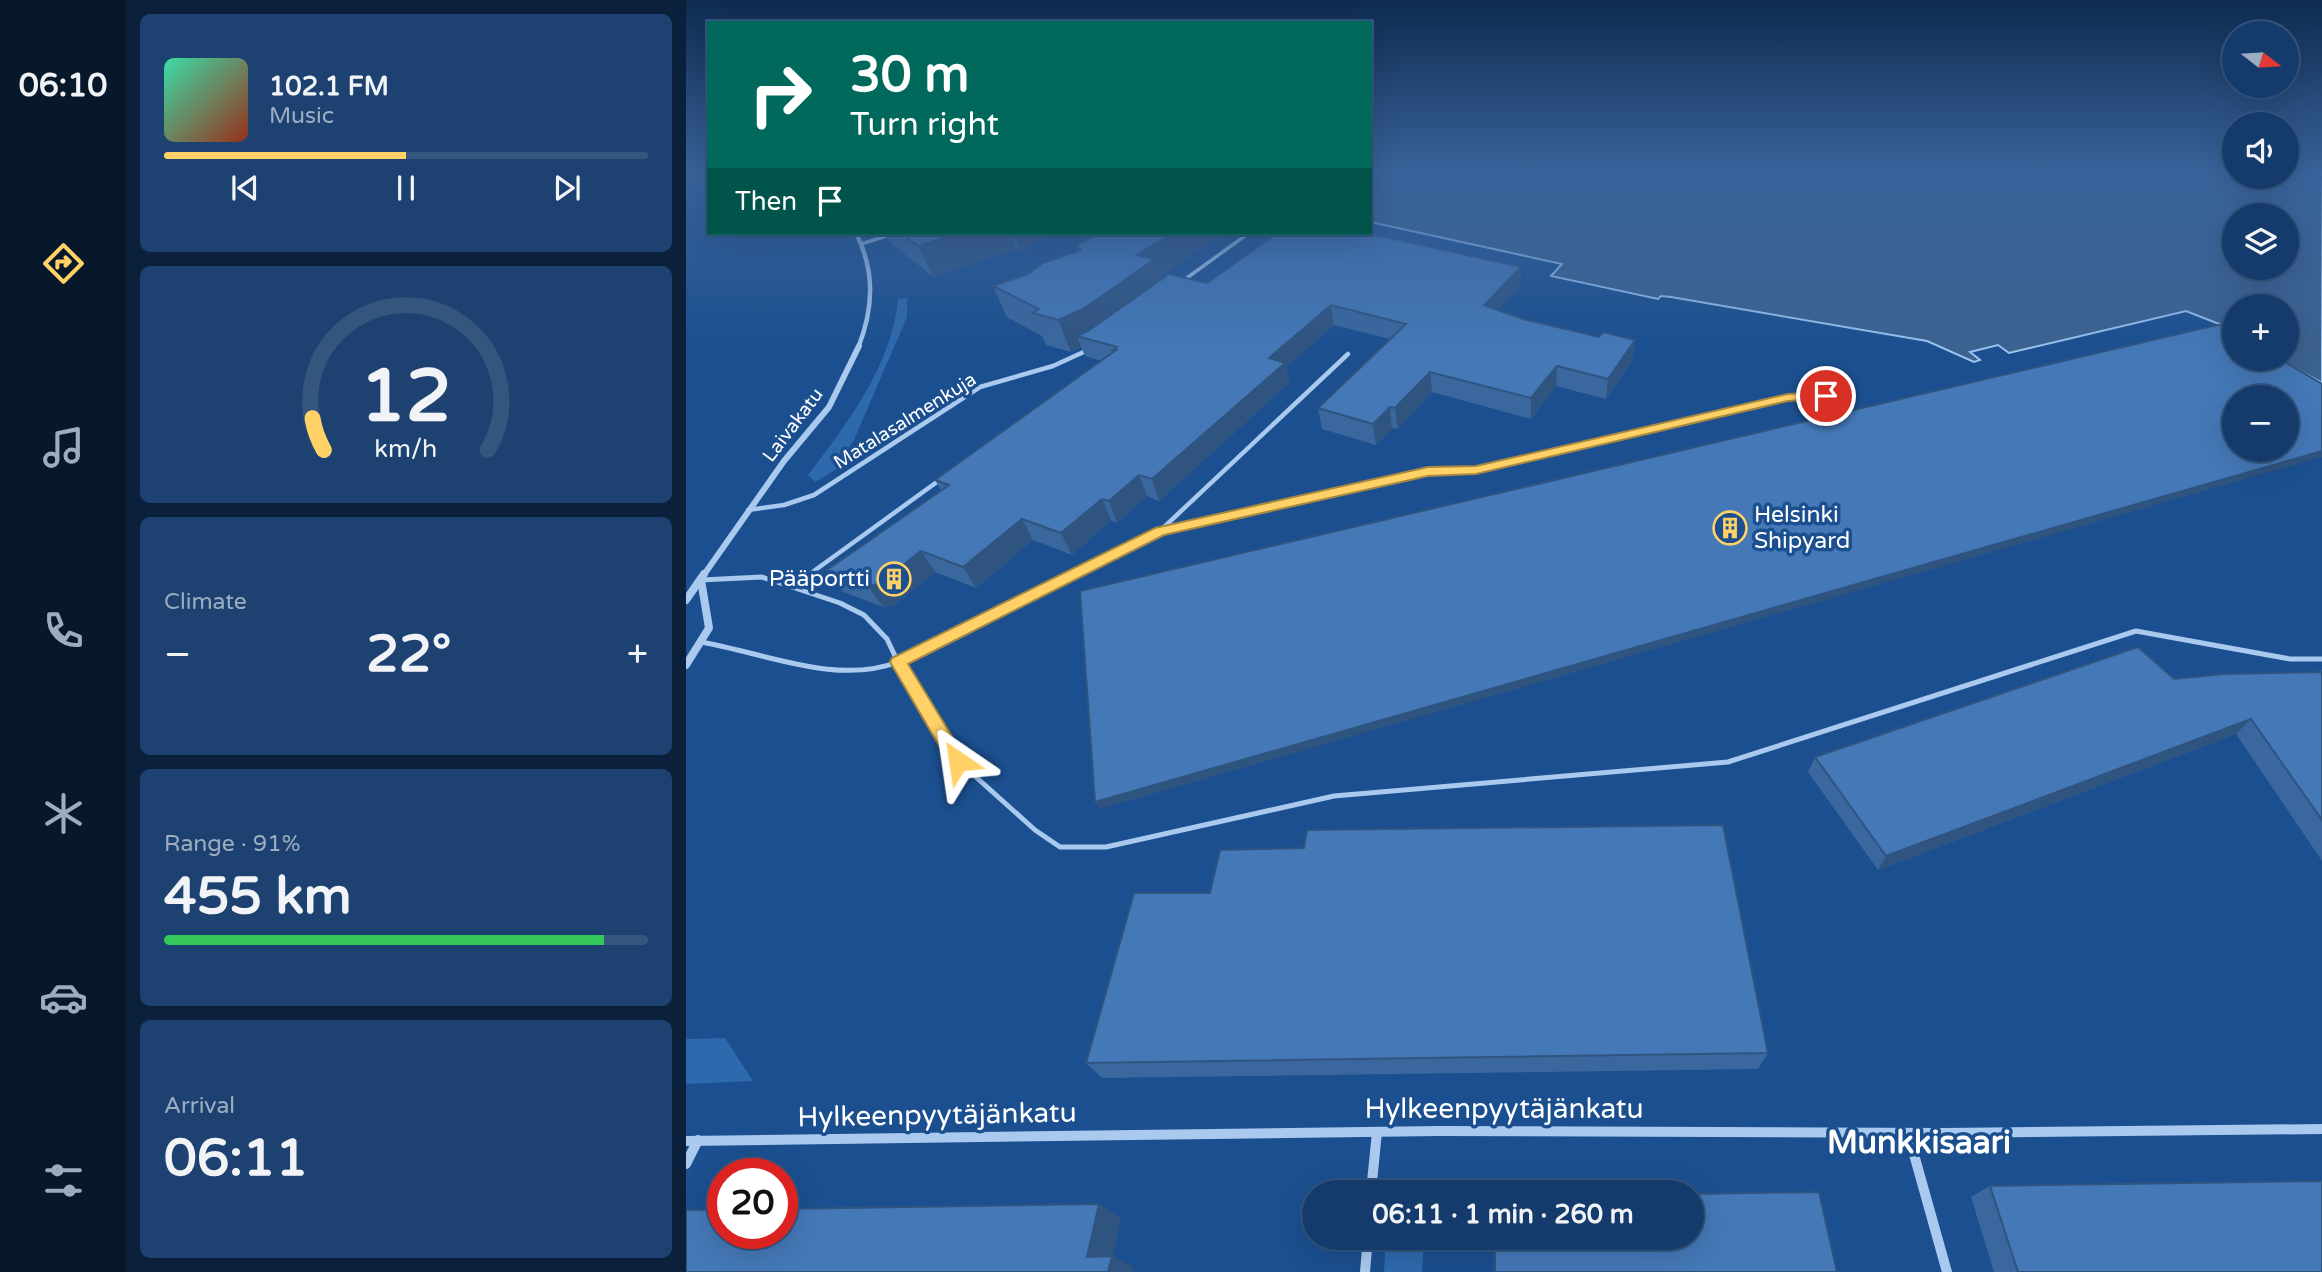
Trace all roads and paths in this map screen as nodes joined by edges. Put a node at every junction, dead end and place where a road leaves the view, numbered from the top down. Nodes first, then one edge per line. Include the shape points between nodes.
1 (857, 235) edge
2 (890, 235) edge
3 (1246, 235) edge
4 (861, 244) junction
5 (1173, 288) edge
6 (1098, 344) edge
7 (1348, 354) dead end
8 (1826, 396) dead end
9 (946, 476) edge
10 (748, 510) junction
11 (1160, 532) junction
12 (701, 580) junction
13 (792, 587) junction
14 (686, 600) edge
15 (700, 642) junction
16 (2322, 659) edge
17 (898, 662) junction
18 (686, 665) edge
19 (2322, 1129) edge
20 (1377, 1132) junction
21 (1908, 1133) junction
22 (692, 1140) edge
23 (686, 1164) edge
24 (1372, 1180) edge
25 (1367, 1250) edge
26 (1365, 1272) edge
27 (1947, 1272) edge

1 - 4 street, Laivakatu
2 - 4 lane
3 - 5 lane
4 - 10 street, Laivakatu via 872,287 866,328 851,366 830,407
6 - 10 lane, Matalasalmenkuja via 1053,366 980,387 814,495
7 - 11 lane
8 - 11 lane via 1788,398 1476,470 1428,472
9 - 13 lane
10 - 12 street, Laivakatu
11 - 17 lane
12 - 13 lane via 762,577
12 - 14 street, Laivakatu
12 - 15 street via 709,628
13 - 17 lane via 864,615 887,639
15 - 17 lane via 843,671 873,670
15 - 18 street
16 - 17 lane via 2290,659 2136,631 1728,762 1334,796 1105,847 1076,849 1060,847 1035,831 958,761
19 - 21 street, Hylkeenpyytäjänkatu
20 - 21 street, Hylkeenpyytäjänkatu
20 - 22 street, Hylkeenpyytäjänkatu
20 - 24 street
21 - 27 street
22 - 23 street
25 - 26 street

